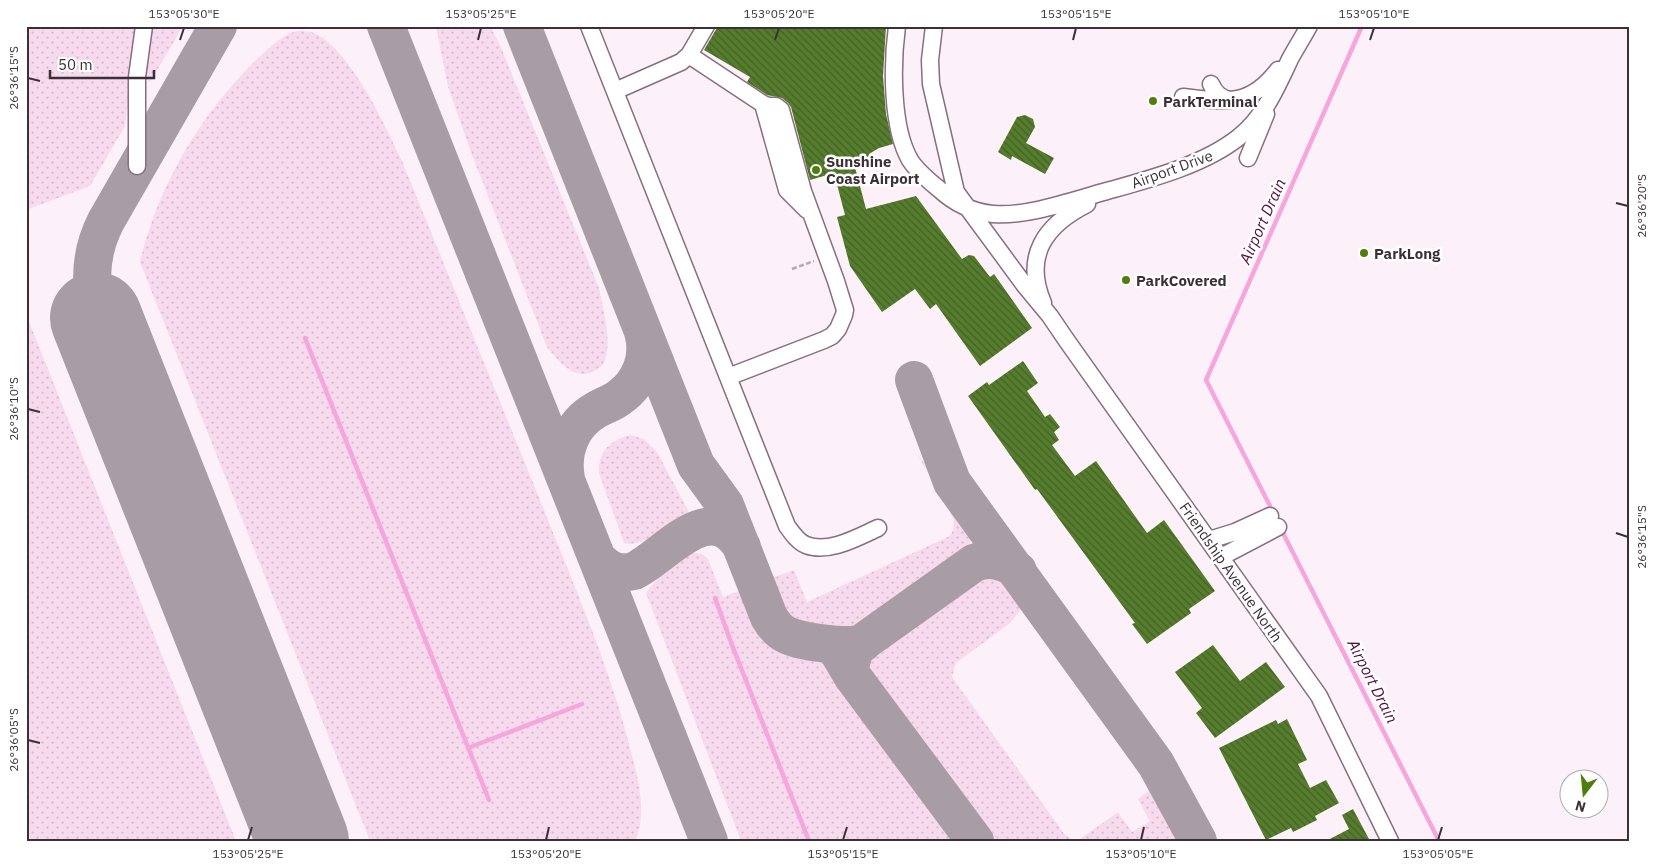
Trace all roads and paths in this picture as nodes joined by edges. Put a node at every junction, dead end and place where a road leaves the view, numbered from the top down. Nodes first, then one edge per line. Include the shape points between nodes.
1 (144, 26) edge
2 (589, 26) edge
3 (706, 26) edge
4 (897, 26) edge
5 (934, 26) edge
6 (1298, 26) edge
7 (1309, 26) edge
8 (689, 55) junction
9 (1292, 57) junction
10 (1211, 84) dead end
11 (1277, 86) junction
12 (615, 91) junction
13 (1184, 97) dead end
14 (1232, 100) junction
15 (1248, 158) dead end
16 (137, 166) dead end
17 (1118, 188) junction
18 (968, 208) junction
19 (1050, 316) junction
20 (728, 377) junction
21 (878, 528) dead end
22 (1209, 540) junction
23 (1221, 557) junction
24 (1390, 841) edge

1 - 16 street via 137,77
2 - 12 street
3 - 8 street
4 - 18 street via 894,87 905,148 911,162 934,186
5 - 18 street, Friendship Avenue North via 930,60 932,89 953,181
6 - 9 street
7 - 9 street, Airport Drive
8 - 12 street via 681,62
8 - 20 street via 763,104 787,190 811,214 845,310 832,336
9 - 11 street, Airport Drive
9 - 14 street via 1260,90
10 - 14 street via 1216,93
11 - 15 street
11 - 17 street, Airport Drive via 1254,123 1216,153
12 - 20 street
13 - 14 street
17 - 18 street via 1024,212 993,214
17 - 19 street, Friendship Avenue North via 1070,212 1042,242 1037,252 1035,277
18 - 19 street, Friendship Avenue North
19 - 22 street, Friendship Avenue North
20 - 21 street via 787,526 797,538 806,545 820,548
22 - 23 street, Friendship Avenue North
22 - 23 street via 1274,521
23 - 24 street, Friendship Avenue North via 1319,696

